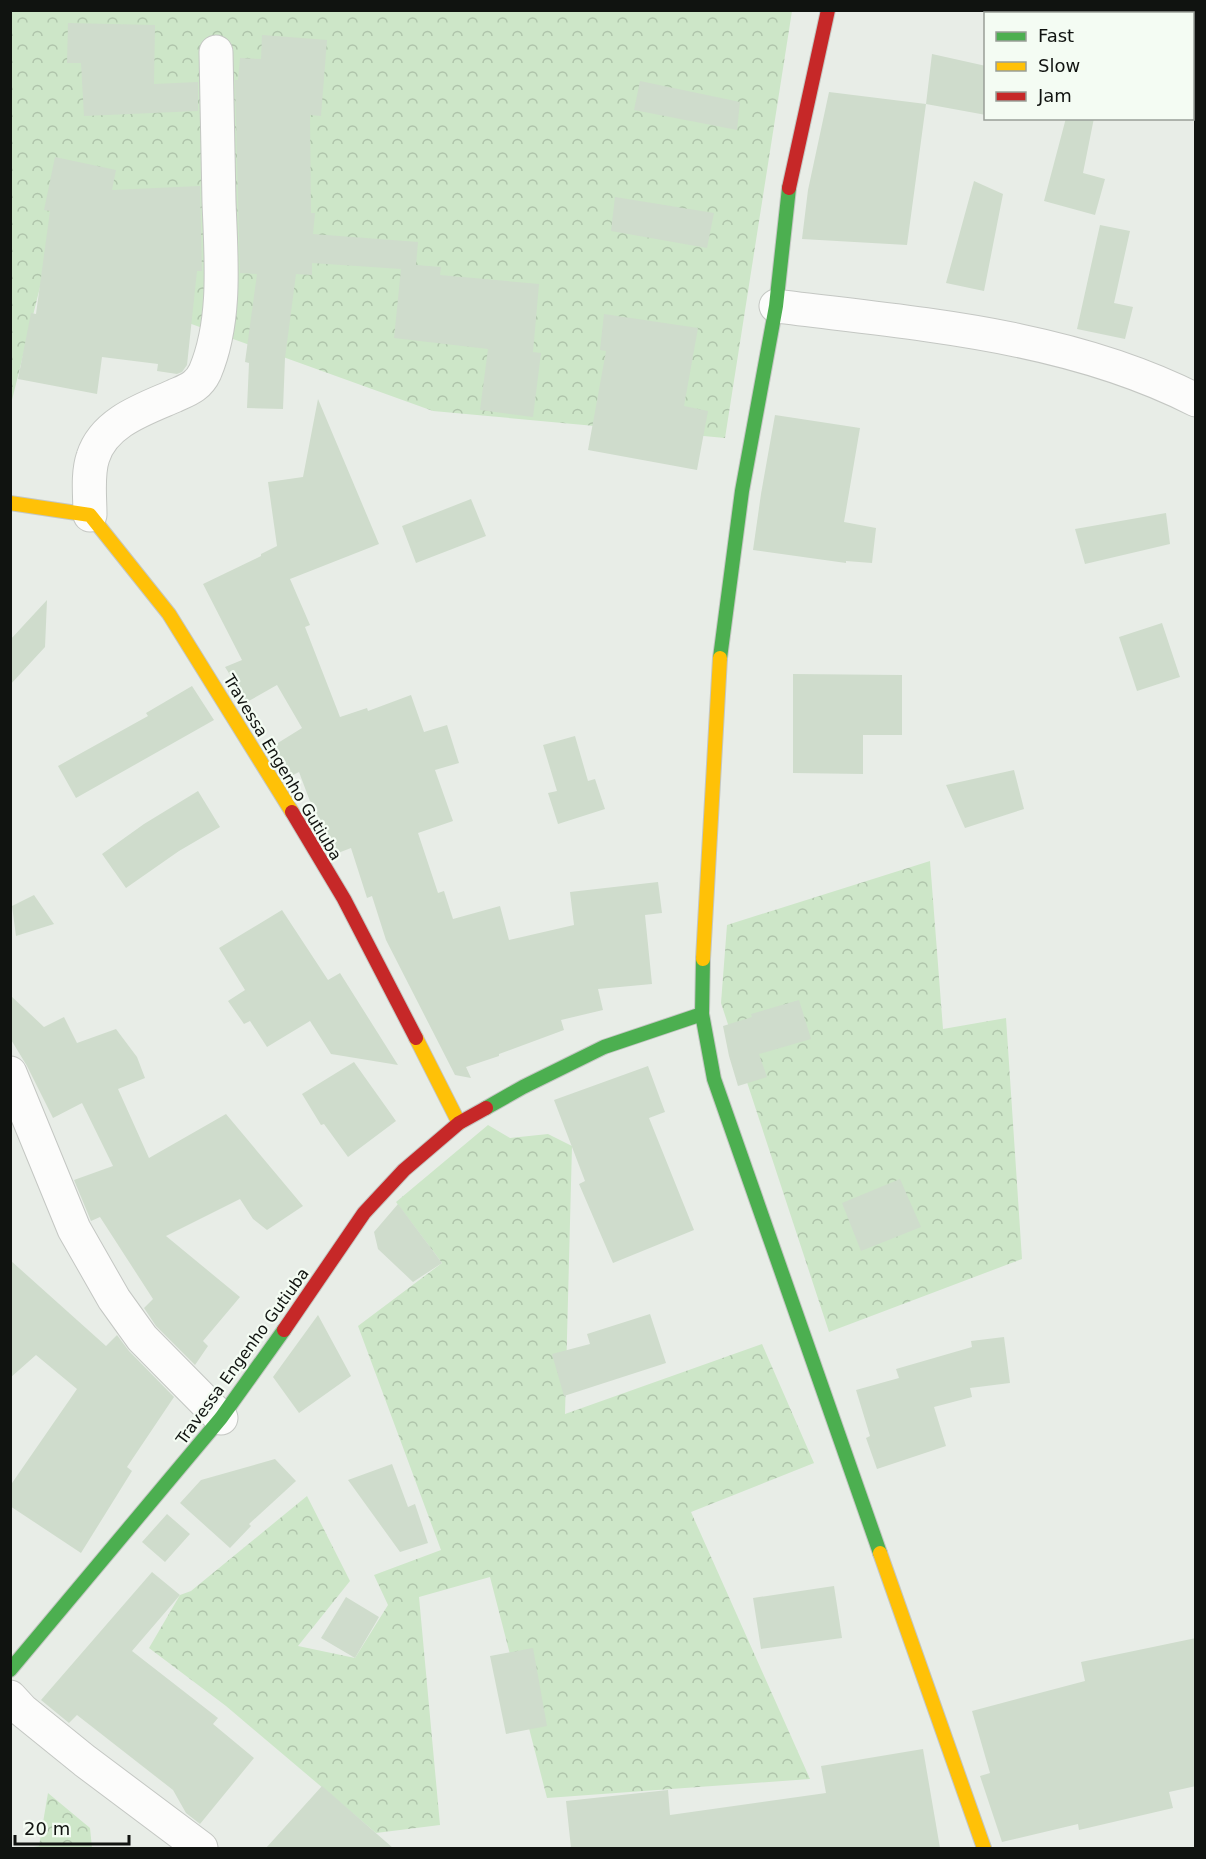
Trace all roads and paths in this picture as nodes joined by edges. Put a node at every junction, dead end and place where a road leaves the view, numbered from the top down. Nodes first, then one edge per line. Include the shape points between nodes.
1 (828, 10) edge
2 (216, 52) dead end
3 (776, 306) junction
4 (1196, 400) edge
5 (10, 503) edge
6 (90, 515) junction
7 (702, 1014) junction
8 (10, 1073) edge
9 (459, 1123) junction
10 (221, 1418) junction
11 (10, 1670) edge
12 (14, 1707) edge
13 (201, 1848) edge
14 (984, 1848) edge

1 - 3 street via 789,187
2 - 6 street via 220,246 219,307 213,351 195,386 142,410 112,428 101,441 93,456
3 - 4 street via 1050,346 1113,366
3 - 7 street via 742,491 718,675
5 - 6 street
6 - 9 street, Travessa Engenho Gutiuba via 169,614 245,735 344,899
7 - 9 street, Travessa Engenho Gutiuba via 604,1047
7 - 14 street via 714,1078
8 - 10 street via 74,1229 114,1299 142,1338
9 - 10 street, Travessa Engenho Gutiuba via 404,1170 364,1213
10 - 11 street, Travessa Engenho Gutiuba
12 - 13 street

